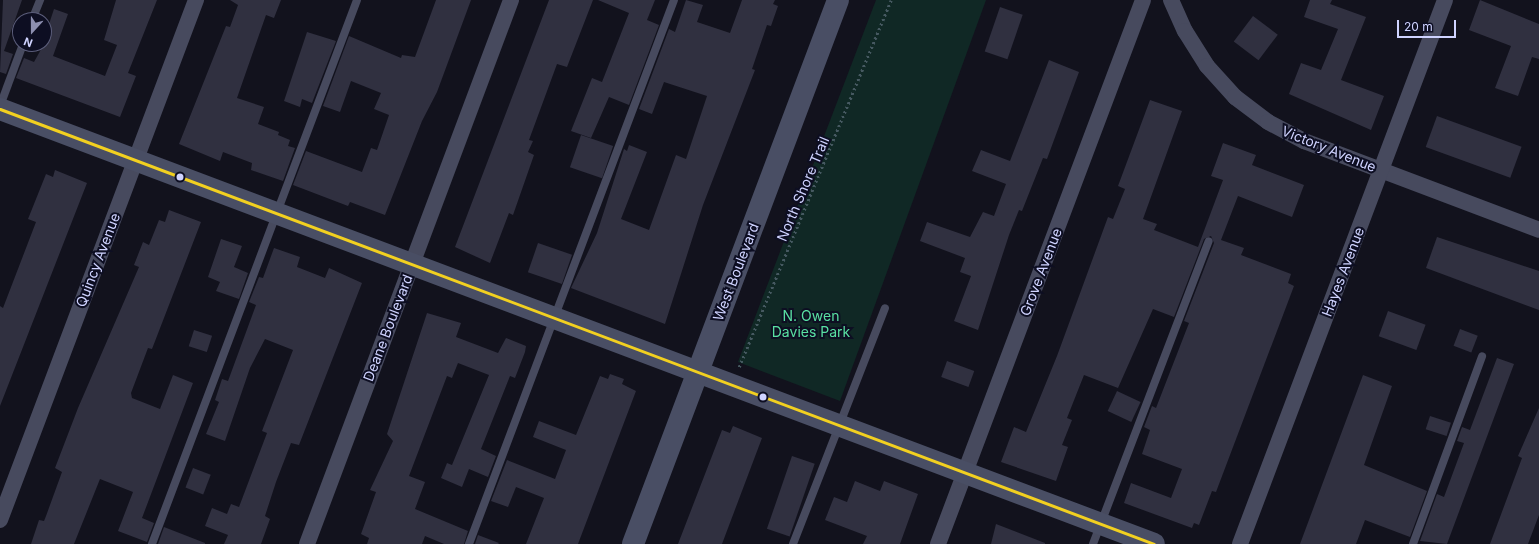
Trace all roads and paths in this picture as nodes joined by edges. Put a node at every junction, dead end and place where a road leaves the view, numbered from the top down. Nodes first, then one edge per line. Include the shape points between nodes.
1 (40, 0) edge
2 (196, 0) edge
3 (357, 0) edge
4 (511, 0) edge
5 (674, 0) edge
6 (838, 0) edge
7 (891, 0) edge
8 (1143, 0) edge
9 (1172, 0) edge
10 (1445, 0) edge
11 (35, 12) edge
12 (20, 52) edge
13 (0, 106) edge
14 (0, 109) edge
15 (135, 160) junction
16 (1381, 170) junction
17 (277, 214) junction
18 (1539, 230) edge
19 (1209, 241) dead end
20 (412, 264) junction
21 (885, 308) dead end
22 (556, 319) junction
23 (1482, 356) dead end
24 (698, 372) junction
25 (730, 385) junction
26 (838, 426) junction
27 (965, 473) junction
28 (0, 520) edge
29 (1100, 524) junction
30 (152, 544) edge
31 (307, 544) edge
32 (469, 544) edge
33 (633, 544) edge
34 (793, 544) edge
35 (938, 544) edge
36 (1093, 544) edge
37 (1154, 544) edge
38 (1240, 544) edge
39 (1413, 544) edge

1 - 11 lane
2 - 15 street, Quincy Avenue
3 - 17 lane
4 - 20 street, Deane Boulevard
5 - 22 lane
6 - 24 street, West Boulevard
7 - 25 path, North Shore Trail
8 - 27 street, Grove Avenue
9 - 16 street, Victory Avenue via 1185,31 1207,66 1251,110 1304,142
10 - 16 street, Hayes Avenue
12 - 13 lane
14 - 15 street
15 - 17 street
15 - 28 street, Quincy Avenue
16 - 18 street, Victory Avenue
16 - 38 street, Hayes Avenue
17 - 20 street
17 - 30 lane
19 - 29 lane
20 - 22 street
20 - 31 street, Deane Boulevard
21 - 26 lane
22 - 24 street
22 - 32 lane
23 - 39 lane
24 - 25 street
24 - 33 street, West Boulevard
25 - 26 street
26 - 27 street
26 - 34 lane
27 - 29 street
27 - 35 street, Grove Avenue
29 - 36 lane
29 - 37 street

